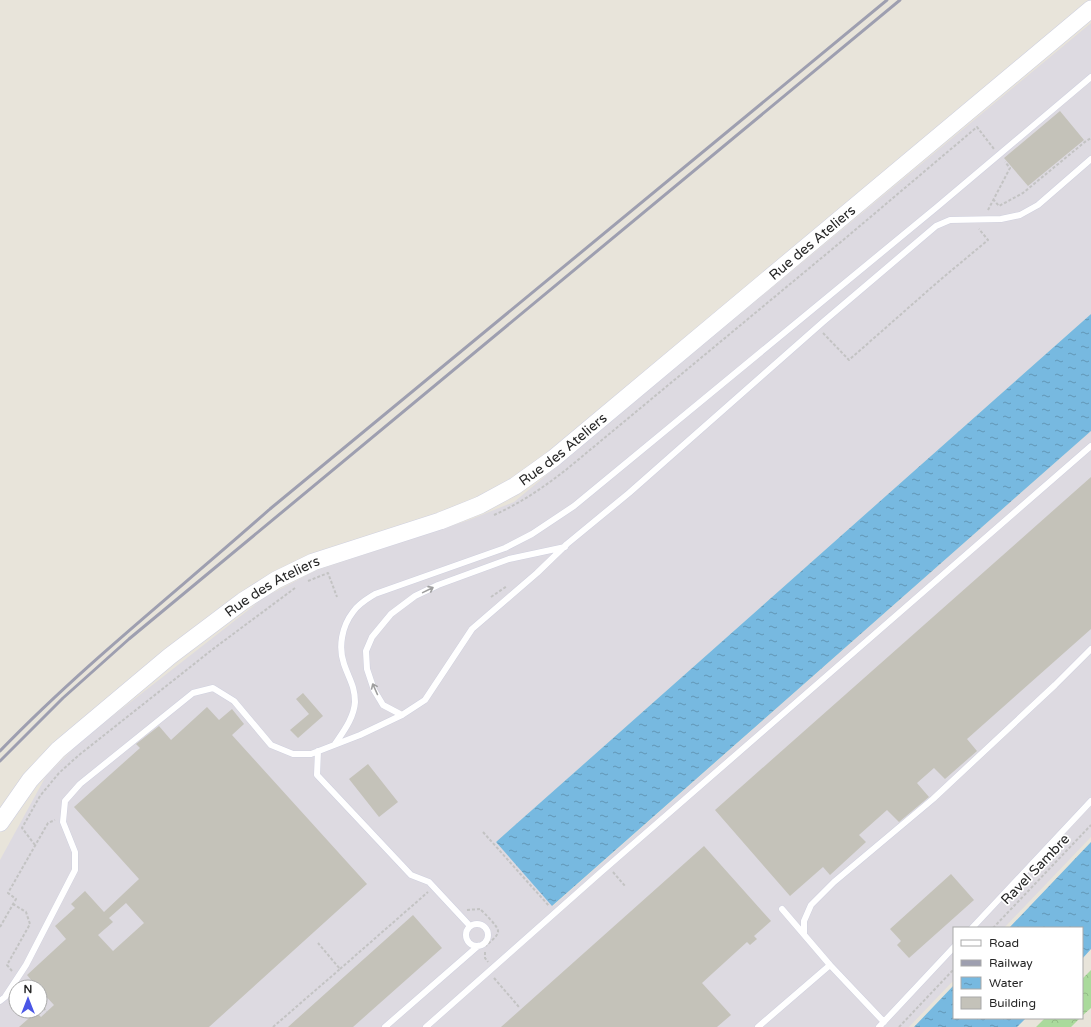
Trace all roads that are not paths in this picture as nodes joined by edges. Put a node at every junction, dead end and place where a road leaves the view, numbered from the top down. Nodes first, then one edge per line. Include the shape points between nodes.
1 (1091, 9) edge
2 (1091, 77) edge
3 (1091, 158) edge
4 (1091, 446) edge
5 (565, 547) junction
6 (1091, 649) edge
7 (402, 715) junction
8 (335, 744) junction
9 (318, 751) junction
10 (1091, 800) edge
11 (0, 823) edge
12 (782, 909) dead end
13 (470, 926) junction
14 (973, 927) edge
15 (804, 934) junction
16 (478, 946) junction
17 (953, 948) edge
18 (830, 965) junction
19 (0, 1001) edge
20 (882, 1025) edge
21 (385, 1027) edge
22 (426, 1027) edge
23 (758, 1027) edge

1 - 11 street, Rue des Ateliers via 543,466 515,486 480,505 440,521 313,562 276,580 242,601 170,656 58,750 30,780
2 - 8 lane via 574,506 532,534 505,548 374,594 353,611 344,627 341,644 344,663 355,690 355,705 350,720
3 - 5 lane via 1038,205 1020,215 1001,219 950,220 936,226
4 - 22 lane
5 - 7 lane via 472,629 425,700
7 -> 5 lane via 383,705 374,690 367,669 366,652 372,637 391,614 415,596 438,585 509,559
6 - 15 lane via 933,799 834,882 811,905 804,921
7 - 8 lane
8 - 9 lane
9 - 13 lane via 317,775 411,875 429,882
9 - 19 lane via 311,754 292,754 271,745 234,701 213,688 193,693 80,784 65,801 63,822 74,852 75,870 26,965
10 - 14 lane
12 - 15 lane
13 - 16 lane via 466,932 466,939
13 - 16 lane via 484,926 488,932 485,942
15 - 18 lane
16 - 21 lane
17 - 20 lane
18 - 20 lane
18 - 23 lane

